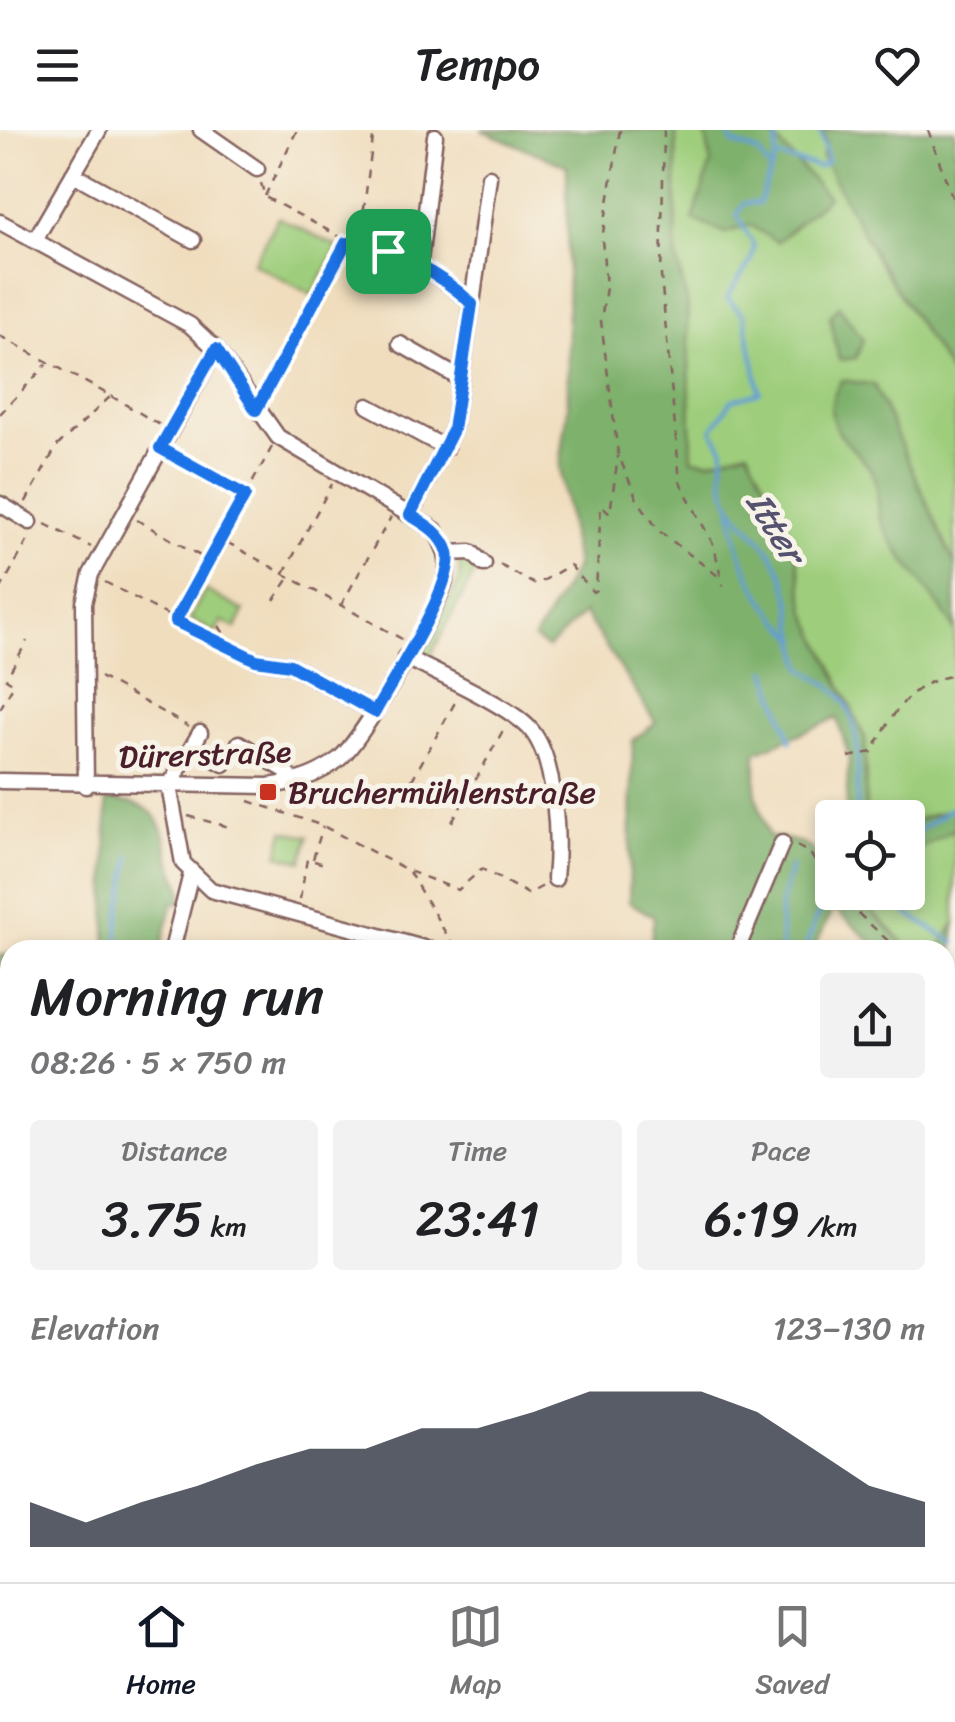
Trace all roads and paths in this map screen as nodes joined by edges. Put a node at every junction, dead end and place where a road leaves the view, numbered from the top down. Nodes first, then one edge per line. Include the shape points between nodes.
1 (98, 130) edge
2 (200, 130) edge
3 (297, 130) edge
4 (374, 130) edge
5 (620, 130) edge
6 (664, 130) edge
7 (928, 130) edge
8 (435, 136) dead end
9 (257, 169) joint
10 (73, 174) junction
11 (489, 177) dead end
12 (264, 198) junction
13 (955, 205) edge
14 (0, 222) edge
15 (36, 238) junction
16 (192, 240) dead end
17 (346, 243) junction
18 (366, 246) joint
19 (419, 268) junction
20 (472, 304) junction
21 (0, 336) edge
22 (400, 344) dead end
23 (216, 349) junction
24 (48, 363) junction
25 (460, 379) junction
26 (112, 396) junction
27 (368, 406) dead end
28 (256, 410) junction
29 (0, 414) edge
30 (170, 431) junction
31 (278, 437) junction
32 (160, 448) junction
33 (446, 448) junction
34 (618, 454) junction
35 (338, 474) junction
36 (245, 495) junction
37 (0, 504) edge
38 (403, 511) junction
39 (123, 512) junction
40 (25, 518) junction
41 (221, 538) junction
42 (101, 552) junction
43 (448, 553) junction
44 (209, 560) junction
45 (484, 564) joint
46 (284, 573) junction
47 (91, 574) junction
48 (290, 577) junction
49 (722, 579) junction
50 (723, 586) dead end
51 (0, 590) edge
52 (192, 590) junction
53 (202, 595) dead end
54 (274, 600) dead end
55 (341, 606) junction
56 (175, 621) junction
57 (218, 626) dead end
58 (397, 636) dead end
59 (28, 641) dead end
60 (235, 651) junction
61 (405, 657) junction
62 (256, 660) joint
63 (86, 670) junction
64 (955, 675) edge
65 (0, 676) edge
66 (6, 680) junction
67 (462, 688) junction
68 (0, 709) edge
69 (375, 712) junction
70 (511, 716) junction
71 (196, 740) junction
72 (239, 743) dead end
73 (849, 757) dead end
74 (224, 764) dead end
75 (0, 781) edge
76 (293, 784) junction
77 (86, 786) junction
78 (169, 786) junction
79 (242, 786) junction
80 (404, 794) dead end
81 (172, 812) junction
82 (452, 822) dead end
83 (323, 826) junction
84 (233, 828) dead end
85 (782, 843) joint
86 (312, 861) junction
87 (815, 861) edge
88 (328, 865) dead end
89 (408, 871) junction
90 (191, 874) junction
91 (554, 879) joint
92 (854, 910) edge
93 (300, 915) junction
94 (174, 940) edge
95 (394, 940) edge
96 (450, 940) edge
97 (742, 940) edge
98 (887, 940) edge

1 - 10 street
2 - 9 street
3 - 12 path
4 - 17 path via 364,208
5 - 34 path via 602,240 601,321
6 - 49 path via 661,276 680,482 714,546
7 - 13 path
8 - 19 street
9 - 12 path
10 - 15 street
10 - 16 street
11 - 20 street
12 - 17 path
14 - 15 street
15 - 23 street via 190,325
17 - 18 path
17 - 28 path
18 - 19 street
19 - 20 street
20 - 25 street
21 - 24 path
22 - 25 street
23 - 28 street
23 - 30 street
24 - 26 path
24 - 29 path
25 - 33 street
26 - 30 path
26 - 40 path via 57,446
27 - 33 street
28 - 31 street
30 - 32 street
31 - 35 street
31 - 36 path
32 - 36 path
32 - 39 street
33 - 38 street
34 - 45 path via 610,513 601,505 597,524 596,590 570,565 536,585 496,563
34 - 49 path via 659,531
35 - 38 street
35 - 46 path
36 - 41 path
37 - 40 street
38 - 43 street via 435,530
38 - 55 path
39 - 42 street
39 - 44 path
40 - 42 path via 51,524
40 - 51 path via 32,532
41 - 44 path
41 - 46 path
42 - 47 street
43 - 45 street via 471,552
43 - 61 street, Dürerstraße via 445,582
44 - 52 path
46 - 48 path
47 - 56 path
47 - 63 street via 84,604
48 - 54 path
48 - 55 path
49 - 50 path
52 - 53 path
52 - 56 path
55 - 58 path
56 - 60 path
57 - 60 path
59 - 66 path
60 - 62 path
61 - 67 street
61 - 69 street, Dürerstraße
62 - 69 street via 290,665
63 - 71 path
63 - 77 street
64 - 73 path via 919,687 900,702 872,752
65 - 66 path
66 - 68 path via 14,684
67 - 70 street
67 - 80 path
69 - 76 street, Dürerstraße via 342,757
70 - 82 path
70 - 91 street via 530,728 543,750 559,843
71 - 74 street
71 - 78 street
72 - 76 street via 285,770
75 - 77 street, Dürerstraße
76 - 79 street, Dürerstraße
77 - 78 street, Dürerstraße
78 - 79 street, Dürerstraße
78 - 81 street
79 - 83 path via 251,803
81 - 84 path
81 - 90 street via 177,848
83 - 86 path
83 - 89 path
85 - 87 path
85 - 97 street
86 - 88 path
86 - 93 path via 307,859 299,894
89 - 91 path via 458,890 482,869 528,894
89 - 96 path
90 - 93 street via 228,896
90 - 94 street
92 - 98 path
93 - 95 street

